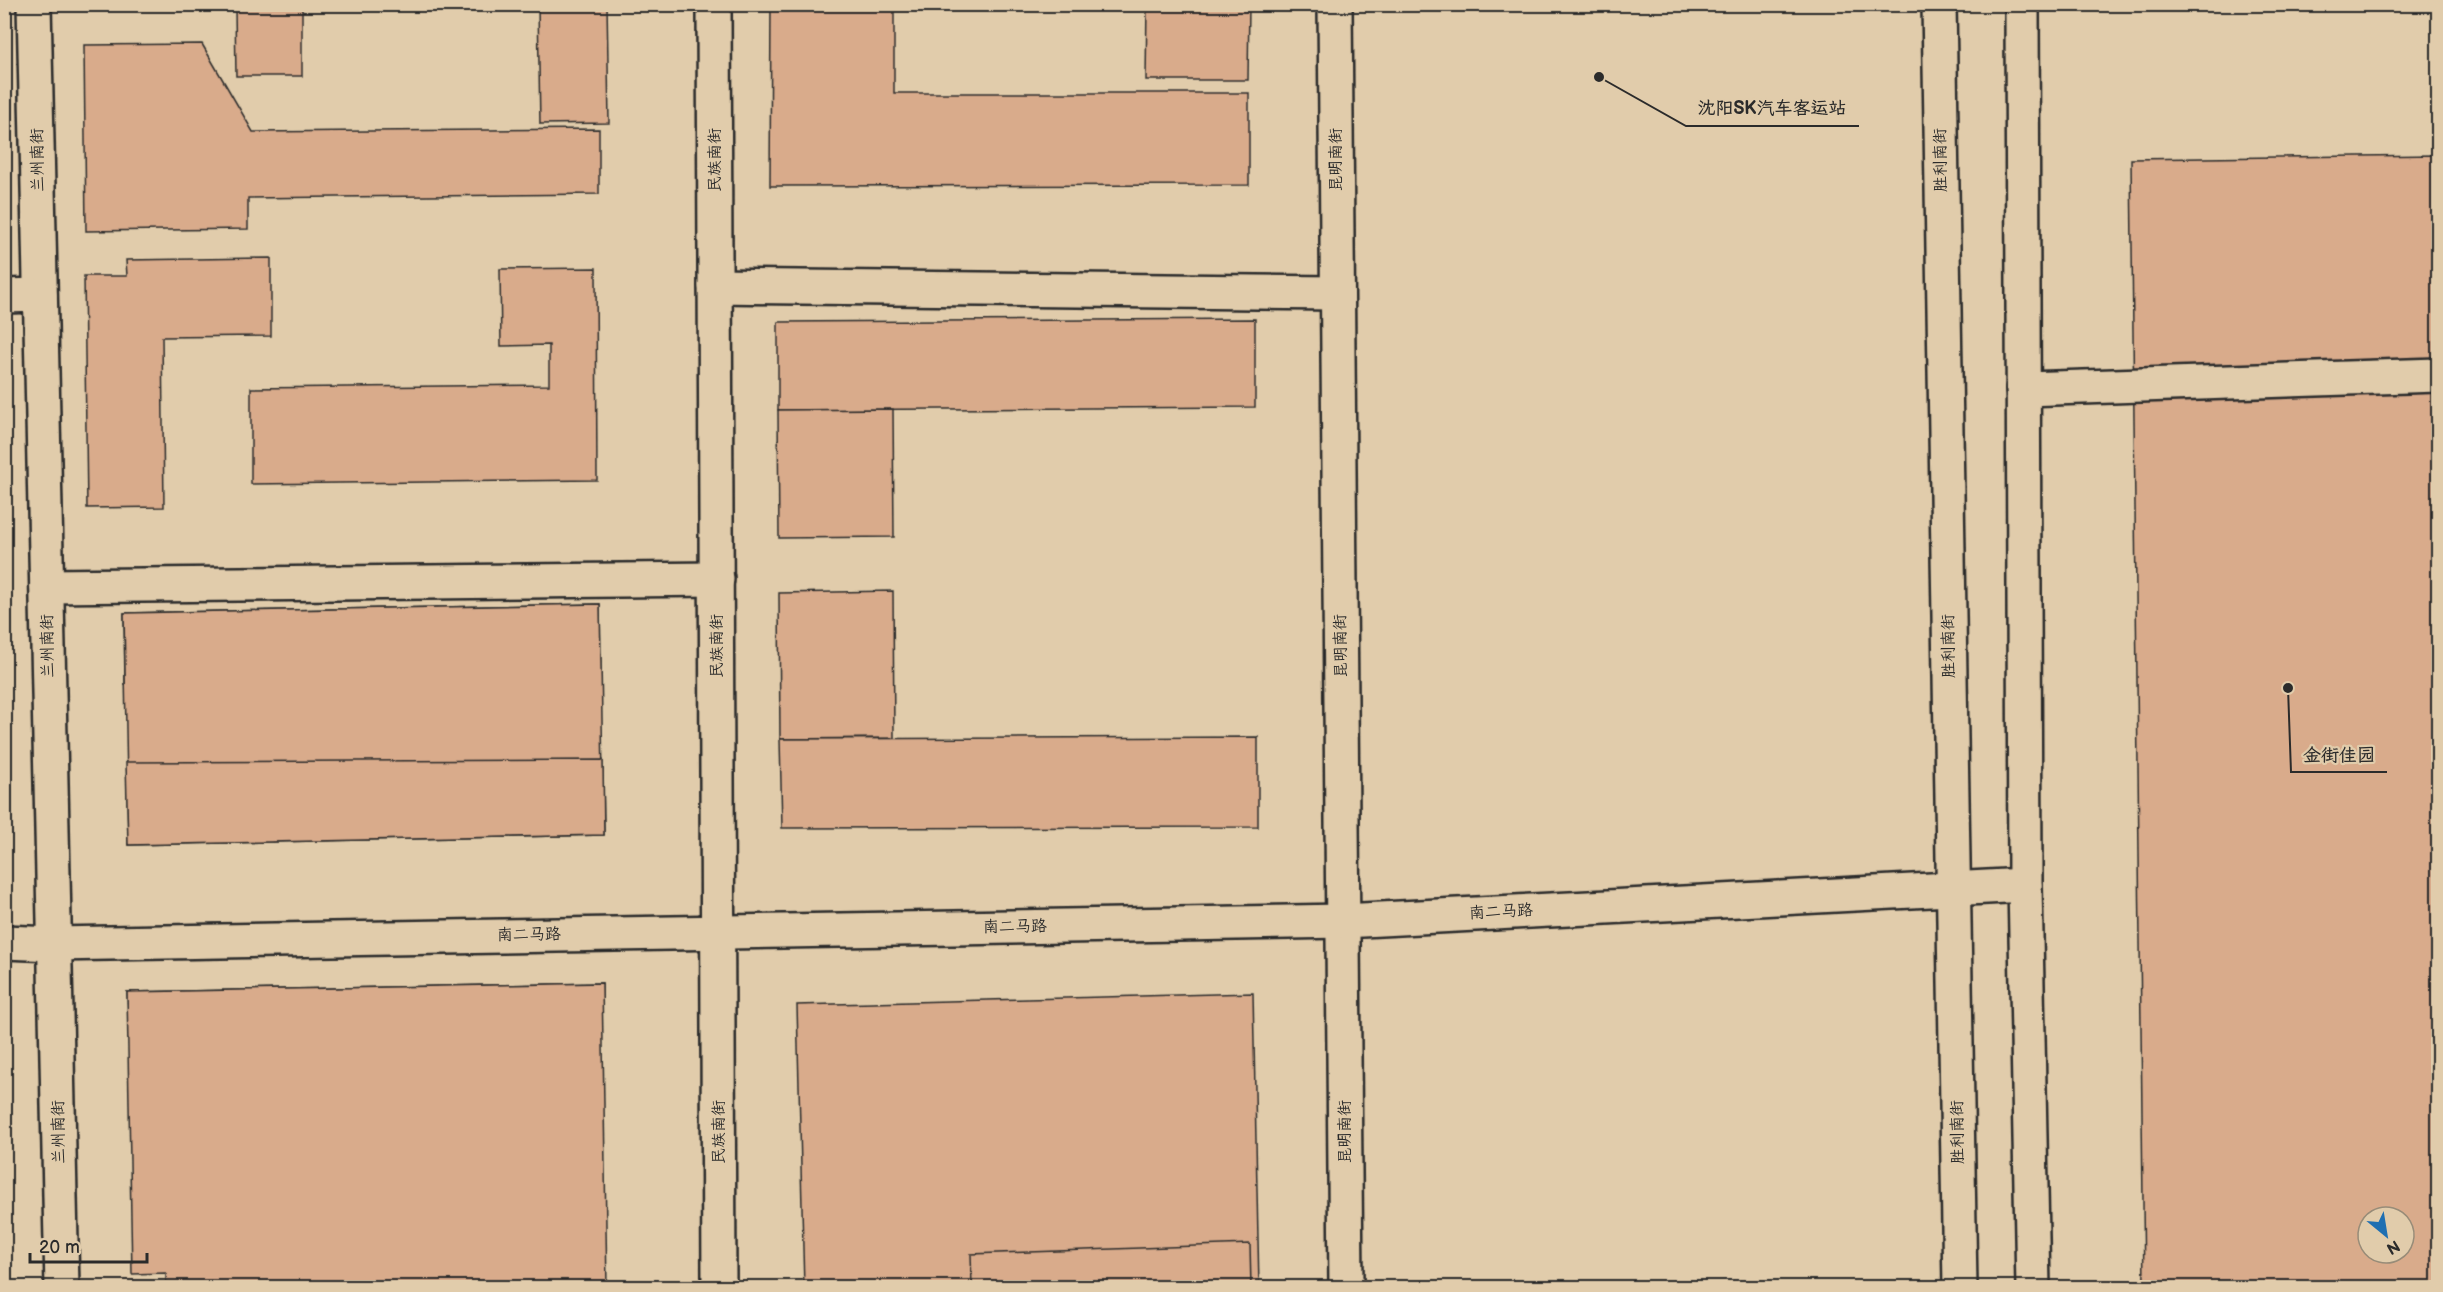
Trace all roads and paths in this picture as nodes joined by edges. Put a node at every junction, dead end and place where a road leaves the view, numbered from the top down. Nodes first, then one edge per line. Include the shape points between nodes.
1 (34, 4) edge
2 (714, 4) edge
3 (1335, 4) edge
4 (1939, 4) edge
5 (2022, 4) edge
6 (716, 286) junction
7 (1337, 292) junction
8 (40, 295) junction
9 (4, 296) edge
10 (2439, 375) edge
11 (2023, 389) junction
12 (717, 579) junction
13 (47, 586) junction
14 (2025, 885) junction
15 (1953, 887) junction
16 (1343, 921) junction
17 (718, 932) junction
18 (4, 942) edge
19 (54, 944) junction
20 (62, 1287) edge
21 (719, 1287) edge
22 (1346, 1287) edge
23 (1960, 1287) edge
24 (2033, 1287) edge

1 - 8 street, 兰州南街
2 - 6 street, 民族南街
3 - 7 street, 昆明南街
4 - 15 street, 胜利南街
5 - 11 street
6 - 7 street
6 - 12 street, 民族南街
7 - 16 street, 昆明南街
8 - 9 street
8 - 13 street, 兰州南街
10 - 11 street
11 - 14 street
12 - 13 street
12 - 17 street, 民族南街
13 - 19 street, 兰州南街
14 - 15 street, 南二马路
14 - 24 street
15 - 16 street, 南二马路
15 - 23 street, 胜利南街
16 - 17 street, 南二马路
16 - 22 street, 昆明南街
17 - 19 street, 南二马路
17 - 21 street, 民族南街
18 - 19 street, 南二马路
19 - 20 street, 兰州南街

